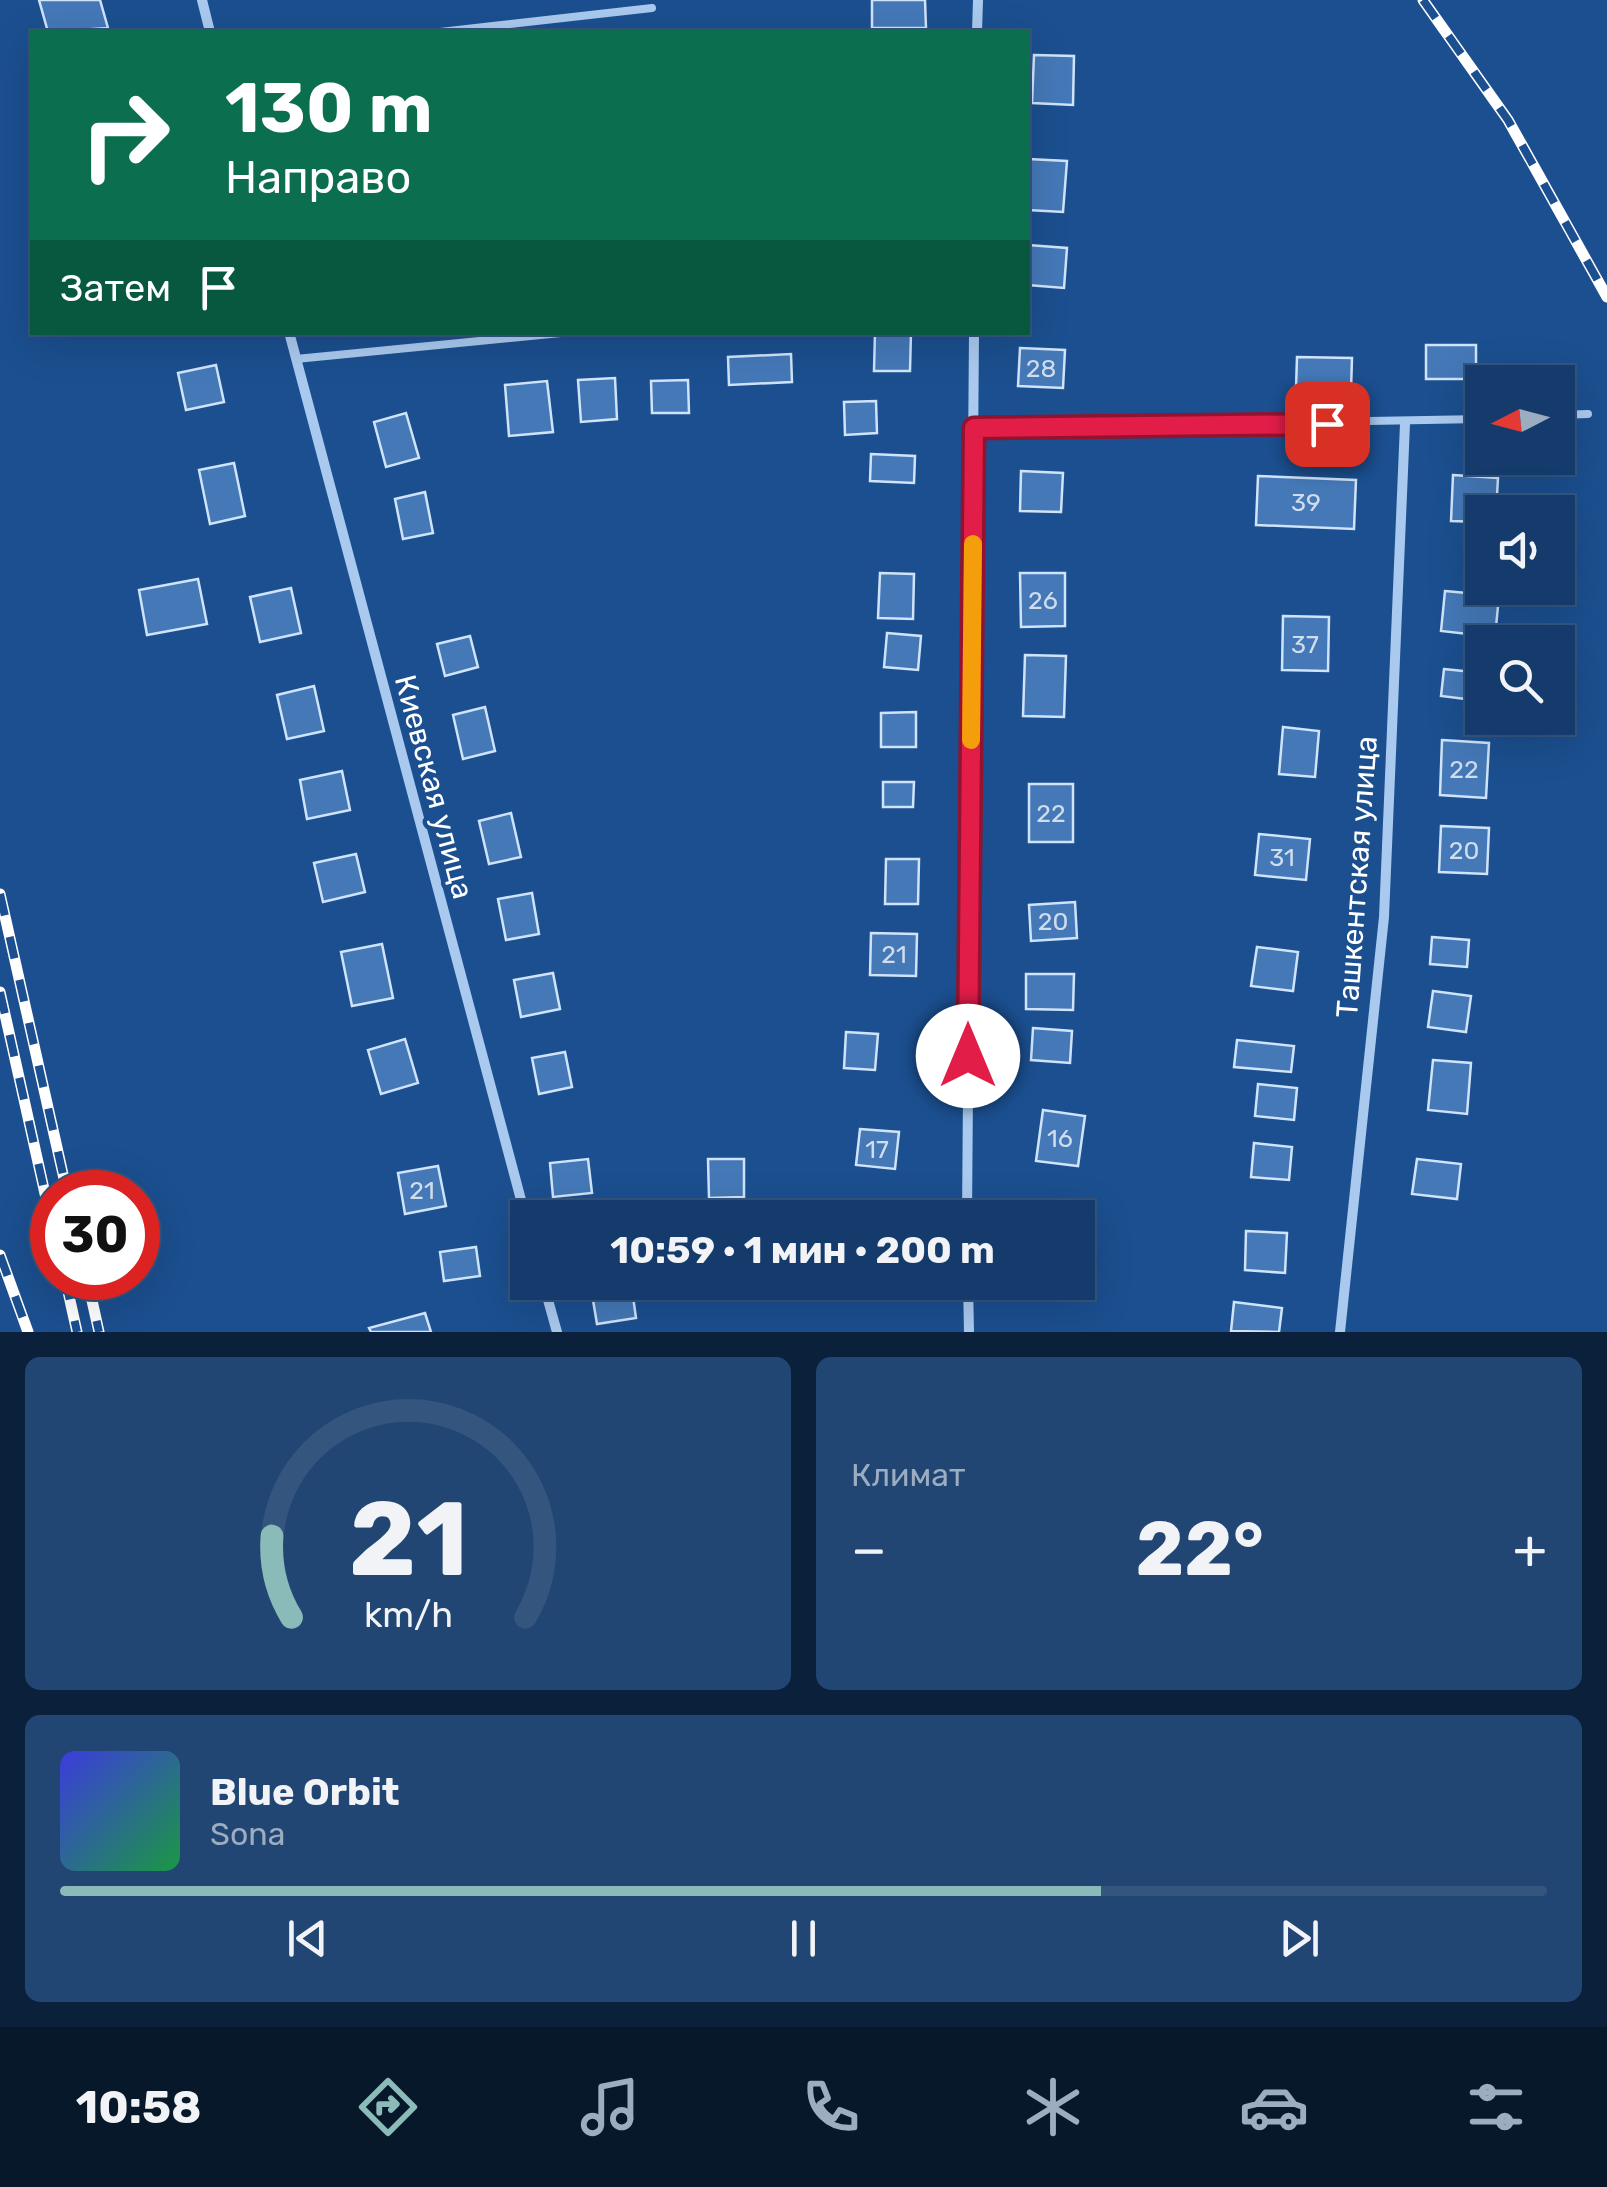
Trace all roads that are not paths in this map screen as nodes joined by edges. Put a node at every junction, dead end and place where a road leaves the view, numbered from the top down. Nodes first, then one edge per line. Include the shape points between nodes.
1 (202, 0) edge
2 (978, 0) edge
3 (652, 8) dead end
4 (210, 30) edge
5 (458, 30) edge
6 (977, 30) edge
7 (290, 335) edge
8 (540, 335) edge
9 (974, 335) edge
10 (296, 359) junction
11 (1575, 414) edge
12 (1588, 414) dead end
13 (1465, 421) edge
14 (1406, 424) junction
15 (974, 428) junction
16 (521, 1200) edge
17 (967, 1200) edge
18 (548, 1300) edge
19 (968, 1300) edge
20 (557, 1332) edge
21 (968, 1332) edge
22 (1340, 1332) edge

1 - 4 street
2 - 6 street
3 - 5 lane
7 - 10 street, Киевская улица
8 - 10 lane
9 - 15 street
10 - 16 street, Киевская улица
11 - 12 lane
13 - 14 lane
14 - 15 lane
14 - 22 street, Ташкентская улица via 1384,917
15 - 17 street
18 - 20 street
19 - 21 street

